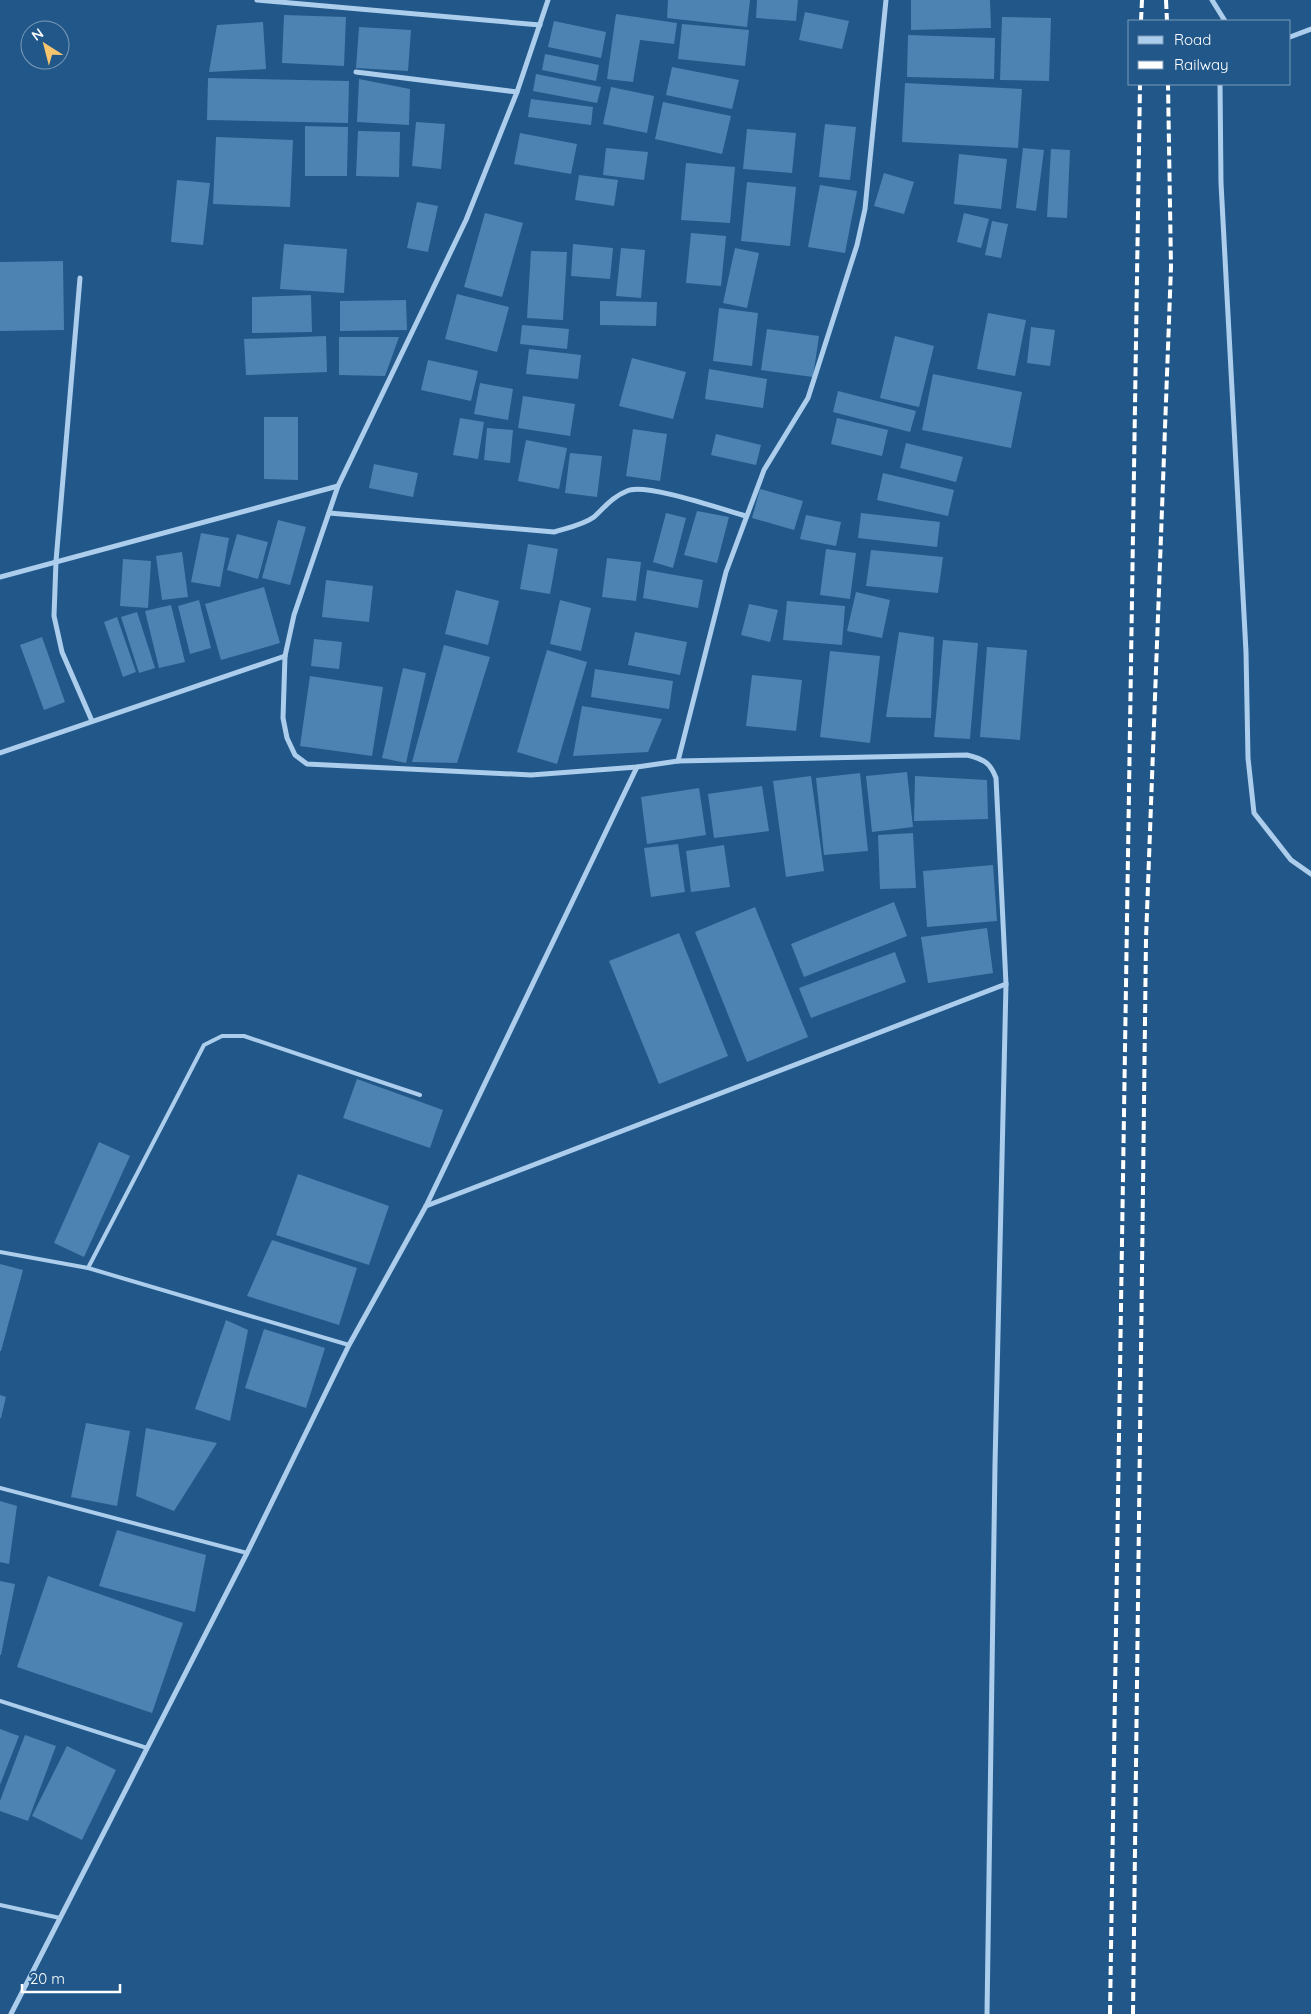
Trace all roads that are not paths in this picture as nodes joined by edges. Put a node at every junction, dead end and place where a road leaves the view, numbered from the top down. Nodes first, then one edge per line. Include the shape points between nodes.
1 (256, 0) edge
2 (548, 0) edge
3 (886, 0) edge
4 (1212, 0) edge
5 (1224, 20) edge
6 (540, 25) junction
7 (1311, 29) edge
8 (1291, 37) edge
9 (356, 72) dead end
10 (1220, 85) edge
11 (517, 92) junction
12 (80, 278) dead end
13 (338, 486) junction
14 (329, 513) junction
15 (746, 516) junction
16 (56, 561) junction
17 (0, 577) edge
18 (285, 656) junction
19 (92, 721) junction
20 (0, 753) edge
21 (678, 761) junction
22 (637, 767) junction
23 (1311, 874) edge
24 (1006, 984) junction
25 (420, 1094) dead end
26 (426, 1206) junction
27 (0, 1252) edge
28 (88, 1268) junction
29 (348, 1346) junction
30 (0, 1488) edge
31 (247, 1553) junction
32 (0, 1702) edge
33 (147, 1748) junction
34 (0, 1905) edge
35 (60, 1918) junction
36 (11, 2014) edge
37 (987, 2014) edge

1 - 6 street
2 - 6 street
3 - 15 street via 865,209 858,245 808,398 764,470
4 - 5 street
6 - 11 street
7 - 8 street
9 - 11 street
10 - 23 street via 1221,183 1246,652 1248,758 1254,813 1291,860
11 - 13 street via 466,220
12 - 16 street
13 - 14 street
13 - 16 street
14 - 15 street via 554,532 593,518 610,500 629,489 651,490
14 - 18 street via 294,615
15 - 21 street via 726,572
16 - 17 street
16 - 19 street via 56,635
18 - 19 street
18 - 22 street via 283,718 287,738 295,755 307,764 531,775
19 - 20 street
21 - 22 street
21 - 24 street via 967,755 984,759 992,766 996,778
22 - 26 street
24 - 26 street
24 - 37 street
25 - 28 lane via 244,1036 222,1036 204,1045
26 - 29 street
27 - 28 lane
28 - 29 lane
29 - 31 street
30 - 31 lane
31 - 33 street
32 - 33 lane
33 - 35 street
34 - 35 lane
35 - 36 street

